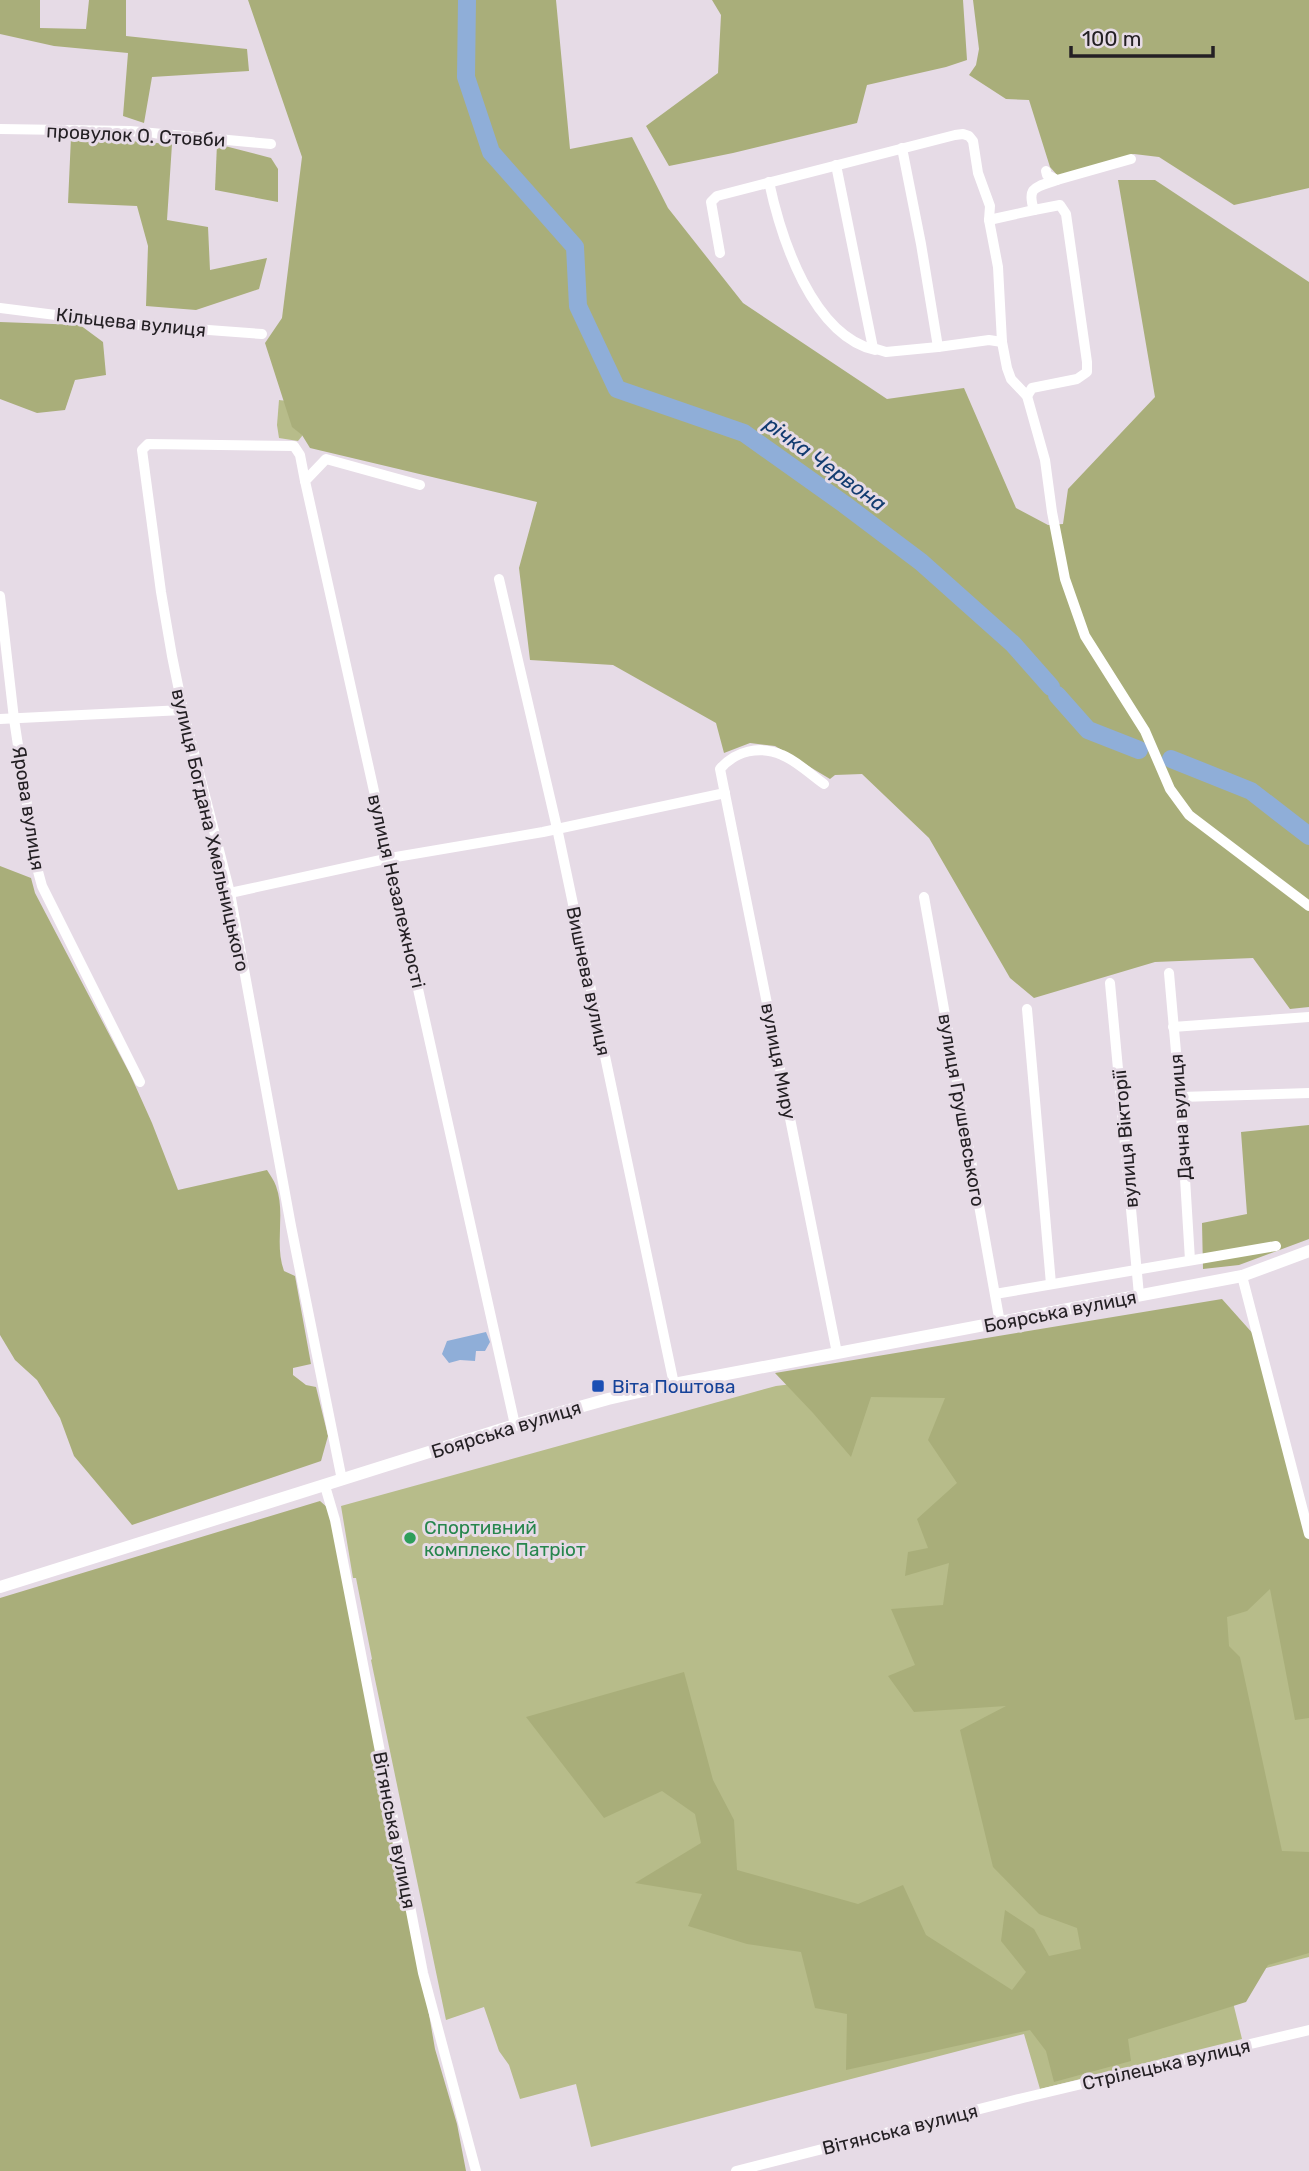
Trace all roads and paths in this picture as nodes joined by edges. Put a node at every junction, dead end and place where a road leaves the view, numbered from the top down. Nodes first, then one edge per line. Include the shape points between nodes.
1 (0, 129) edge
2 (271, 144) dead end
3 (902, 148) junction
4 (1131, 159) dead end
5 (836, 165) junction
6 (1046, 170) dead end
7 (1057, 180) junction
8 (769, 182) junction
9 (1034, 210) junction
10 (989, 220) junction
11 (720, 253) dead end
12 (0, 308) edge
13 (262, 334) dead end
14 (1002, 342) junction
15 (938, 347) junction
16 (879, 351) junction
17 (1027, 396) junction
18 (305, 481) junction
19 (420, 485) dead end
20 (499, 579) dead end
21 (0, 596) edge
22 (183, 710) junction
23 (0, 719) edge
24 (14, 719) junction
25 (824, 784) dead end
26 (725, 793) junction
27 (557, 828) junction
28 (390, 858) junction
29 (230, 893) junction
30 (924, 897) dead end
31 (1309, 906) edge
32 (1169, 973) dead end
33 (1110, 983) dead end
34 (1027, 1009) dead end
35 (1309, 1017) edge
36 (1173, 1027) junction
37 (140, 1082) dead end
38 (1309, 1093) edge
39 (1180, 1097) junction
40 (1276, 1246) dead end
41 (1309, 1251) edge
42 (1190, 1260) junction
43 (1136, 1269) junction
44 (1242, 1276) junction
45 (1051, 1284) junction
46 (995, 1294) junction
47 (1139, 1295) junction
48 (1000, 1322) junction
49 (837, 1353) junction
50 (674, 1384) junction
51 (515, 1425) junction
52 (342, 1480) junction
53 (325, 1486) junction
54 (1309, 1534) edge
55 (0, 1587) edge
56 (1309, 2030) edge
57 (1023, 2098) joint
58 (475, 2171) edge
59 (736, 2171) edge

1 - 2 street, провулок О. Стовби via 130,131
3 - 5 street
3 - 10 street via 969,136
3 - 15 street
4 - 7 street
5 - 8 street
5 - 16 street via 870,341
6 - 7 street
7 - 9 street via 1035,187 1030,197
8 - 11 street via 713,198
8 - 16 street via 802,282 843,335
9 - 10 street
9 - 17 street via 1060,205 1066,214 1087,372 1077,379 1032,388
10 - 14 street via 998,267
12 - 13 street, Кільцева вулиця
14 - 15 street
14 - 17 street via 1011,379
15 - 16 street
17 - 31 street via 1045,460 1065,579 1085,636 1145,731 1170,789 1189,815
18 - 19 street via 326,459
18 - 22 street, вулиця Богдана Хмельницького via 294,446 148,444 142,450 161,593
18 - 28 street, вулиця Незалежності
20 - 27 street, Вишнева вулиця
21 - 24 street, Ярова вулиця
22 - 24 street
22 - 29 street, вулиця Богдана Хмельницького
23 - 24 street
24 - 37 street, Ярова вулиця via 42,886
25 - 26 street, вулиця Миру via 781,754 752,750 729,758 720,769
26 - 27 street
26 - 49 street, вулиця Миру
27 - 28 street
27 - 50 street, Вишнева вулиця
28 - 29 street
28 - 51 street, вулиця Незалежності
29 - 52 street, вулиця Богдана Хмельницького
30 - 46 street, вулиця Грушевського
32 - 36 street, Дачна вулиця
33 - 43 street, вулиця Вікторії
34 - 45 street
35 - 36 street
36 - 39 street, Дачна вулиця
38 - 39 street
39 - 42 street, Дачна вулиця
40 - 42 street
41 - 44 street, Боярська вулиця
42 - 43 street
43 - 45 street
43 - 47 street, вулиця Вікторії
44 - 47 street, Боярська вулиця
44 - 54 street
45 - 46 street
46 - 48 street, вулиця Грушевського
47 - 48 street, Боярська вулиця
48 - 49 street, Боярська вулиця
49 - 50 street, Боярська вулиця
50 - 51 street, Боярська вулиця
51 - 52 street, Боярська вулиця
52 - 53 street, Боярська вулиця
53 - 55 street, Боярська вулиця
53 - 58 street, Вітянська вулиця via 423,1973
56 - 57 street, Стрілецька вулиця
57 - 59 street, Вітянська вулиця

